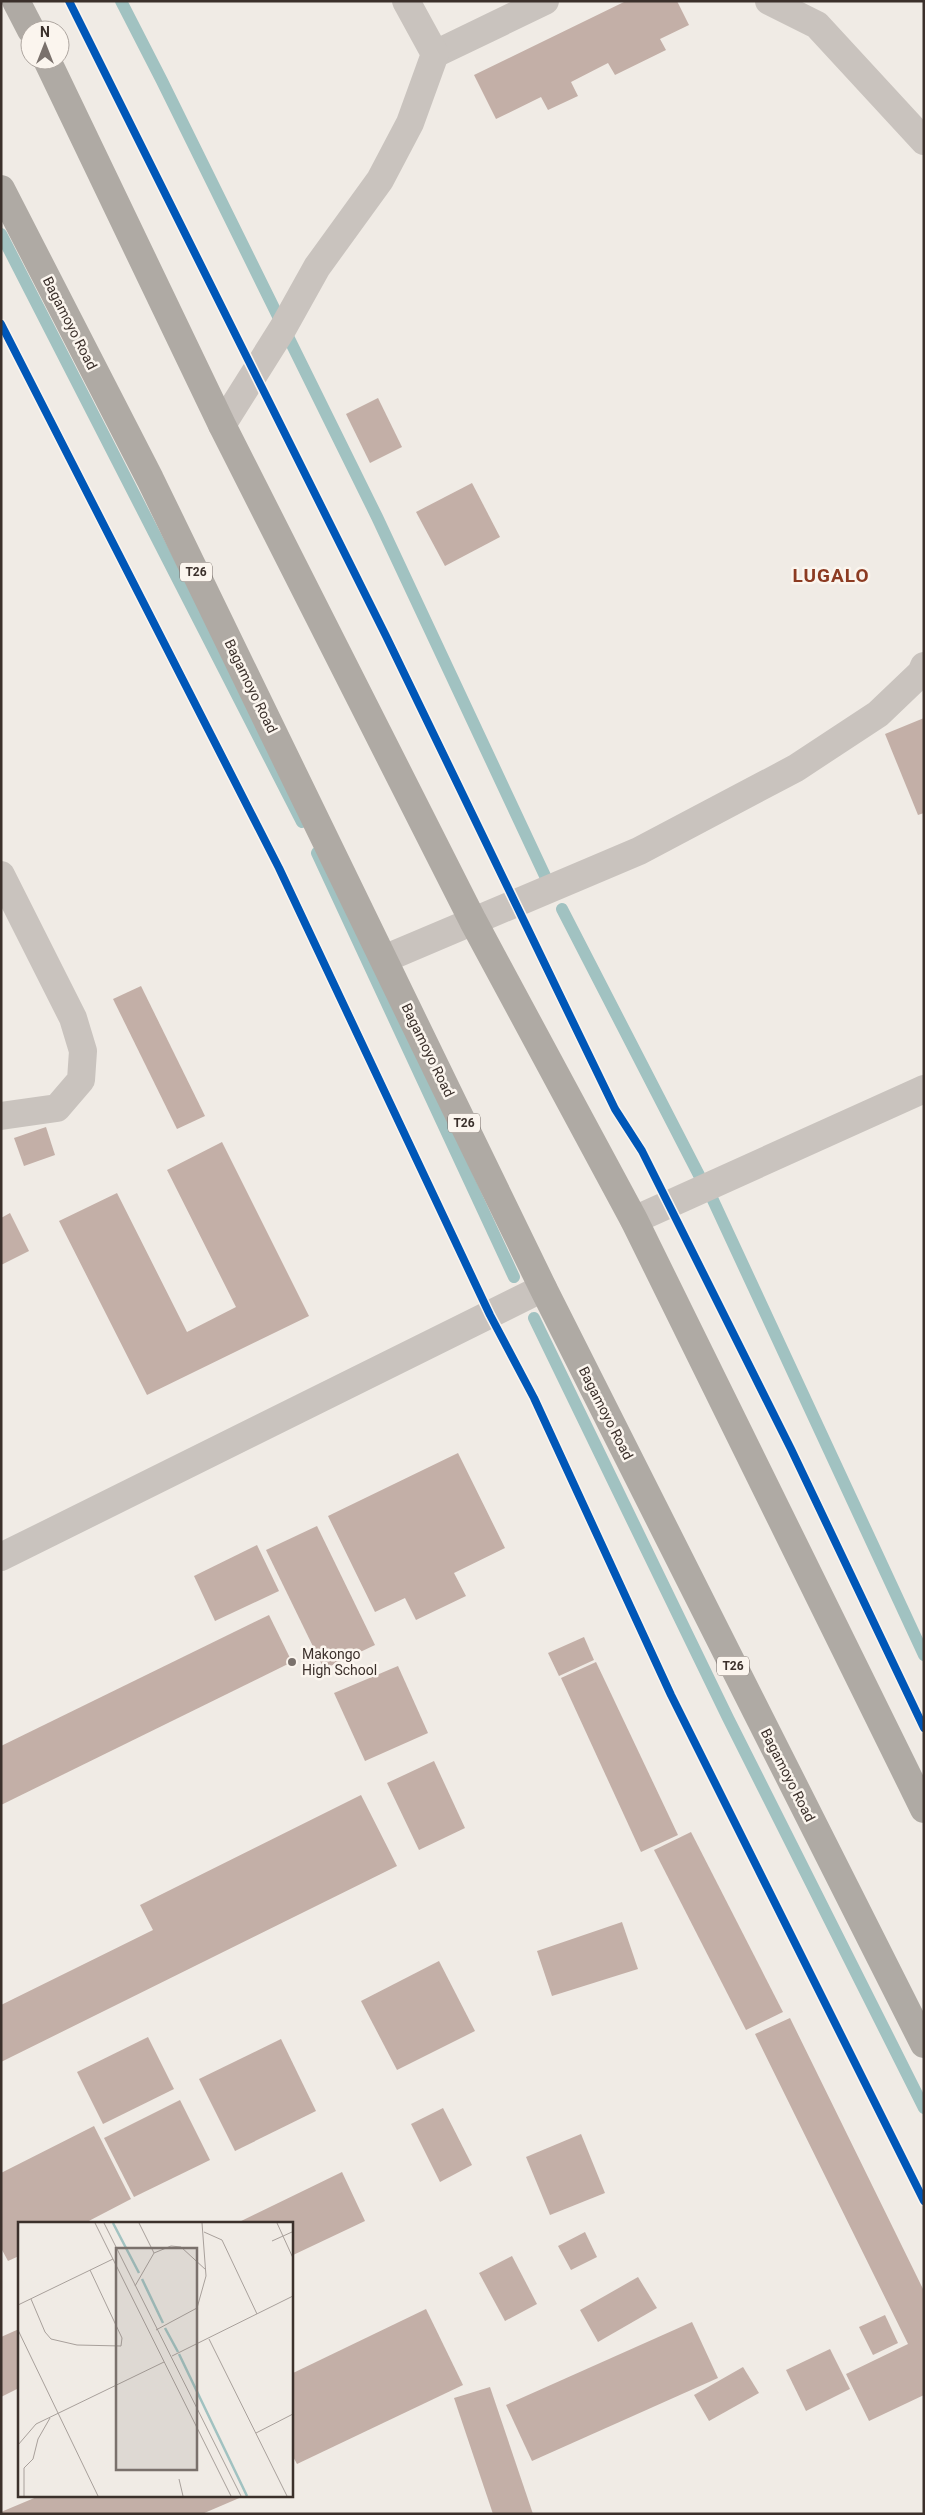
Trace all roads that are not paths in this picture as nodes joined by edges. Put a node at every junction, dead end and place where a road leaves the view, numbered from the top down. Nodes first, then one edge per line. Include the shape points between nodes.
1 (16, 1) edge
2 (406, 1) edge
3 (545, 1) edge
4 (769, 1) edge
5 (26, 20) edge
6 (435, 54) junction
7 (52, 70) edge
8 (924, 141) edge
9 (1, 189) edge
10 (222, 425) junction
11 (924, 666) edge
12 (1, 875) edge
13 (473, 921) junction
14 (384, 959) junction
15 (924, 1089) edge
16 (1, 1116) edge
17 (634, 1220) junction
18 (543, 1288) junction
19 (1, 1557) edge
20 (924, 1809) edge
21 (924, 2044) edge

1 - 5 highway
2 - 6 lane
3 - 6 lane
4 - 8 lane via 817,25
6 - 10 lane via 410,123 380,180 317,267 284,328
7 - 10 highway
9 - 14 highway, Bagamoyo Road / T26 via 150,479
10 - 13 highway
11 - 13 lane via 921,673 878,714 796,768 639,851
12 - 16 lane via 72,1018 83,1051 81,1080 57,1108
13 - 14 lane
13 - 17 highway
14 - 18 highway, Bagamoyo Road / T26
15 - 17 lane
17 - 20 highway
18 - 19 lane
18 - 21 highway, Bagamoyo Road / T26

